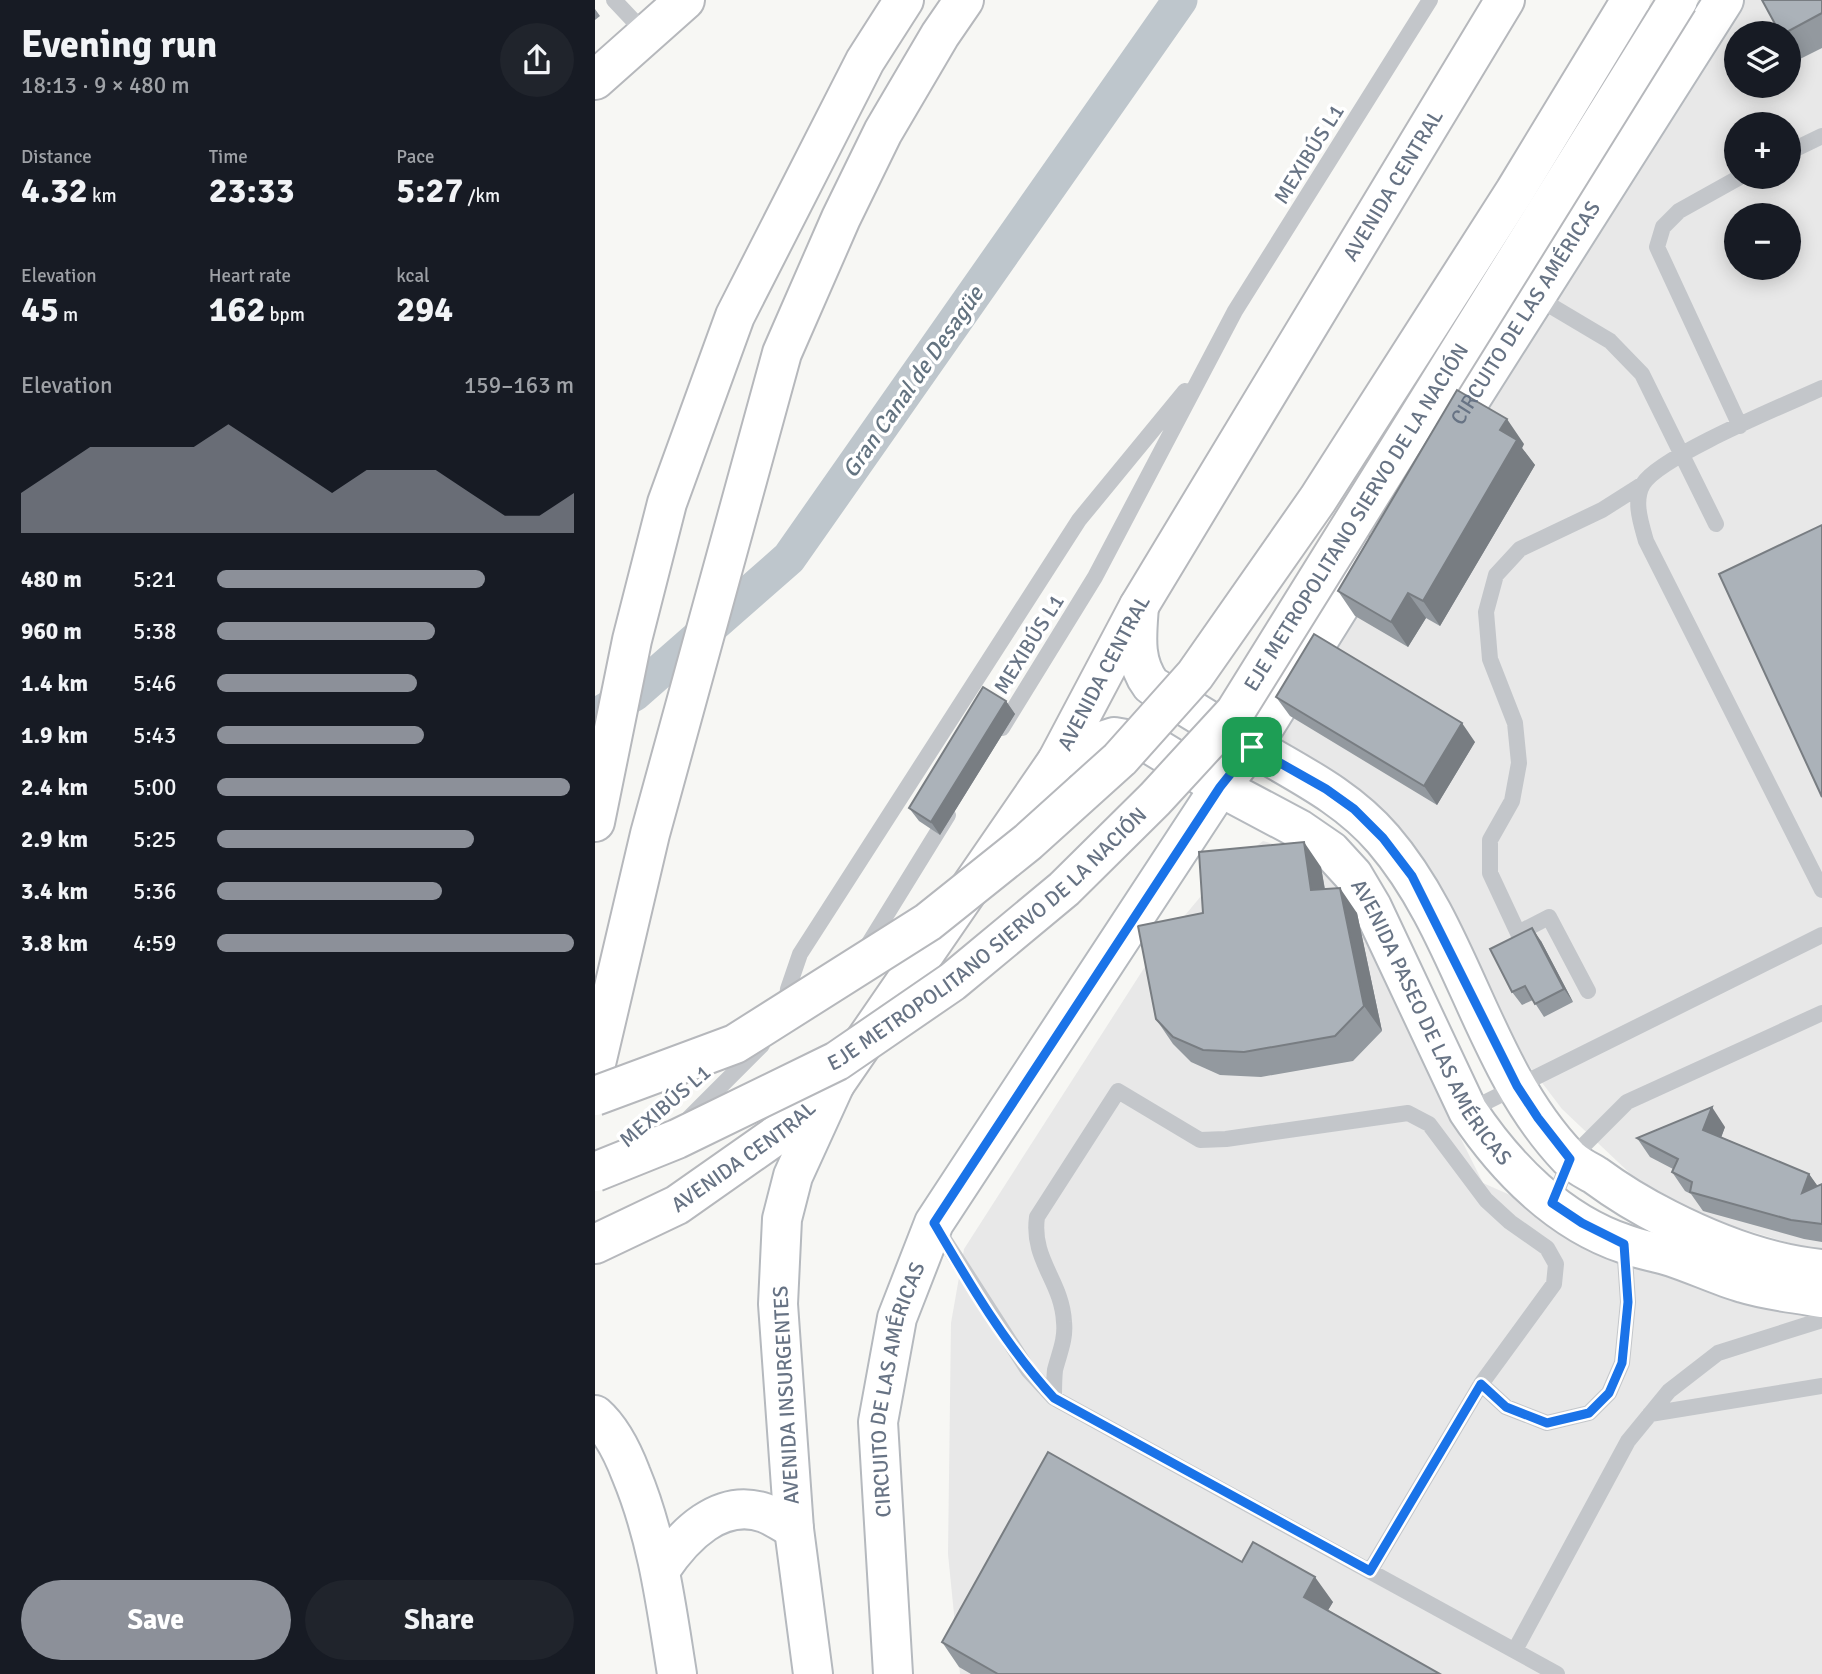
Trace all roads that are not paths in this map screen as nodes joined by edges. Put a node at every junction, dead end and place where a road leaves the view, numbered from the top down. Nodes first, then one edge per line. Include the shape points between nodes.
1 (614, 0) edge
2 (685, 0) edge
3 (904, 0) edge
4 (964, 0) edge
5 (1430, 0) edge
6 (1505, 0) edge
7 (1631, 0) edge
8 (1678, 0) edge
9 (1724, 0) edge
10 (647, 34) junction
11 (595, 80) edge
12 (1822, 136) edge
13 (1801, 146) edge
14 (1724, 186) edge
15 (1536, 297) junction
16 (1204, 368) junction
17 (1822, 388) edge
18 (1740, 426) junction
19 (1681, 455) junction
20 (1643, 484) junction
21 (1716, 524) dead end
22 (1139, 606) junction
23 (993, 742) edge
24 (1252, 747) junction
25 (1057, 761) junction
26 (1220, 787) junction
27 (957, 801) edge
28 (595, 822) edge
29 (1822, 890) edge
30 (1822, 935) edge
31 (1588, 991) dead end
32 (1822, 1013) edge
33 (786, 1019) junction
34 (595, 1068) edge
35 (835, 1084) junction
36 (1517, 1086) junction
37 (595, 1096) edge
38 (1468, 1111) junction
39 (1570, 1159) junction
40 (595, 1172) edge
41 (595, 1188) edge
42 (1552, 1203) junction
43 (934, 1223) junction
44 (595, 1244) edge
45 (1624, 1244) junction
46 (1822, 1269) edge
47 (1822, 1298) edge
48 (1822, 1320) edge
49 (1481, 1384) junction
50 (1822, 1386) edge
51 (1054, 1398) junction
52 (1650, 1414) junction
53 (595, 1415) edge
54 (795, 1529) junction
55 (661, 1569) junction
56 (1370, 1571) junction
57 (1515, 1650) junction
58 (677, 1674) edge
59 (813, 1674) edge
60 (893, 1674) edge
61 (1557, 1674) edge

1 - 10 lane
2 - 10 main road
3 - 28 main road via 865,61 736,316 667,503 632,640
4 - 34 main road via 883,132 782,353 650,834
5 - 16 lane, MEXIBÚS L1
6 - 22 main road, AVENIDA CENTRAL
7 - 37 main road, EJE METROPOLITANO SIERVO DE LA NACIÓN, bridge via 1318,499 1195,674 1120,759 1028,842 928,922 735,1044
8 - 40 main road, EJE METROPOLITANO SIERVO DE LA NACIÓN, bridge via 1235,712 1155,799 1064,889 952,982 837,1061 677,1139
9 - 15 main road, CIRCUITO DE LAS AMÉRICAS
10 - 11 main road
12 - 13 lane
14 - 18 lane via 1679,211 1663,227 1657,247
15 - 19 lane via 1610,341 1642,374
15 - 24 main road, CIRCUITO DE LAS AMÉRICAS
16 - 23 lane, MEXIBÚS L1 via 1095,577
16 - 33 lane, MEXIBÚS L1 via 1079,520 800,954 788,989
17 - 18 lane
18 - 19 lane
19 - 20 lane
19 - 21 lane
20 - 29 lane via 1637,511 1646,541
20 - 31 lane via 1602,510 1520,549 1496,575 1486,612 1490,659 1515,723 1520,763 1512,801 1490,840 1490,873 1518,933 1549,917
22 - 24 main road, AVENIDA PASEO DE LAS AMÉRICAS via 1136,648 1141,673 1151,685
22 - 25 main road, AVENIDA CENTRAL
24 - 26 main road, CIRCUITO DE LAS AMÉRICAS
24 - 36 main road, AVENIDA PASEO DE LAS AMÉRICAS via 1326,789 1383,838 1431,911
25 - 26 main road, AVENIDA PASEO DE LAS AMÉRICAS via 1114,737 1148,743
25 - 35 main road, AVENIDA CENTRAL
26 - 38 main road, AVENIDA PASEO DE LAS AMÉRICAS via 1299,829 1331,851 1353,875
26 - 43 main road, CIRCUITO DE LAS AMÉRICAS
27 - 33 lane, MEXIBÚS L1 via 849,976 815,1005
30 - 36 lane
32 - 39 lane via 1627,1102
33 - 41 lane, MEXIBÚS L1 via 698,1111
35 - 44 main road, AVENIDA CENTRAL via 788,1127 677,1205
35 - 54 main road, AVENIDA INSURGENTES via 793,1176 782,1219 778,1304
36 - 38 lane
36 - 39 main road, AVENIDA PASEO DE LAS AMÉRICAS
38 - 42 main road, AVENIDA PASEO DE LAS AMÉRICAS via 1516,1174
39 - 42 lane
39 - 46 main road, AVENIDA PASEO DE LAS AMÉRICAS via 1635,1203 1684,1228 1756,1255
42 - 45 main road, AVENIDA PASEO DE LAS AMÉRICAS
43 - 51 lane via 1028,1370
43 - 60 main road, CIRCUITO DE LAS AMÉRICAS via 897,1318 878,1422
45 - 47 main road, AVENIDA PASEO DE LAS AMÉRICAS via 1745,1284
45 - 49 lane via 1628,1302 1622,1363 1609,1393 1589,1413 1547,1423 1506,1407
48 - 52 lane via 1718,1353 1669,1391
49 - 51 lane via 1554,1284 1556,1264 1548,1248 1486,1200 1429,1124 1408,1113 1200,1140 1118,1091 1037,1217 1034,1236 1058,1292 1064,1322
49 - 56 lane
50 - 52 lane
51 - 56 lane
52 - 57 lane via 1628,1441
53 - 55 main road via 624,1456 645,1507
54 - 55 main road via 764,1513 739,1509 718,1515 677,1545
54 - 59 main road, AVENIDA INSURGENTES
55 - 58 main road
56 - 57 lane
57 - 61 lane

